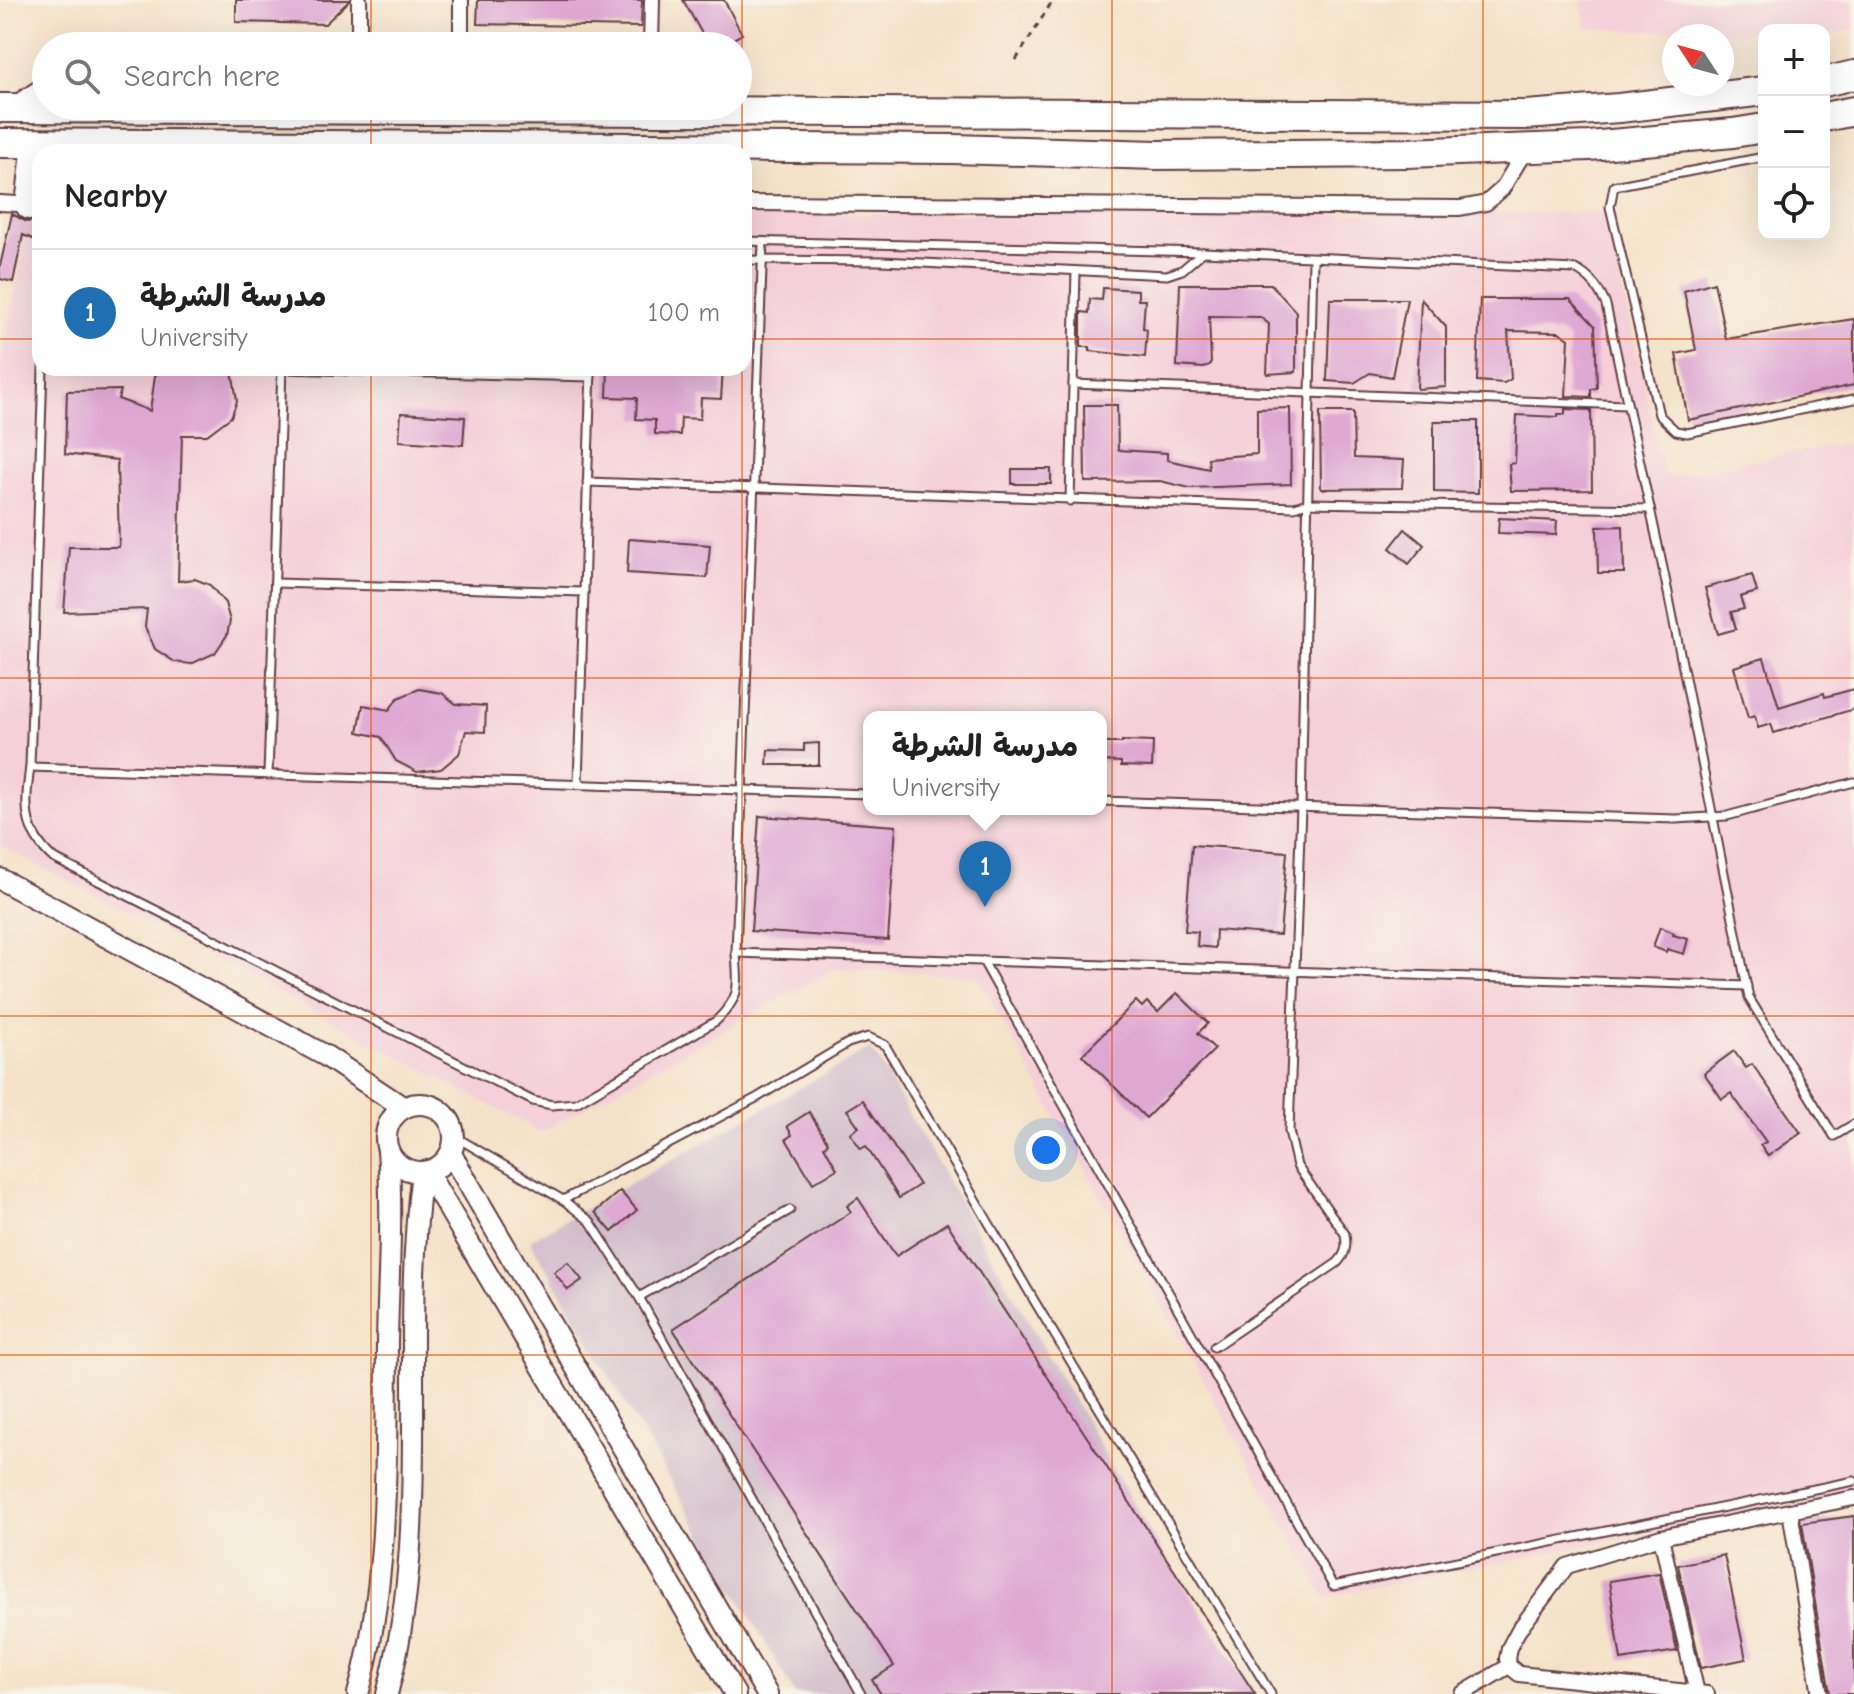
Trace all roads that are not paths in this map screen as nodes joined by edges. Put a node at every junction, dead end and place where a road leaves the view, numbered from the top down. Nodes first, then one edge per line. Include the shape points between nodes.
1 (359, 0) edge
2 (461, 0) edge
3 (652, 0) edge
4 (359, 32) edge
5 (461, 32) edge
6 (651, 32) edge
7 (1854, 75) edge
8 (1830, 81) edge
9 (32, 92) edge
10 (1758, 92) edge
11 (4, 109) edge
12 (32, 109) edge
13 (752, 109) edge
14 (1854, 111) edge
15 (1830, 116) edge
16 (1758, 129) edge
17 (0, 143) edge
18 (37, 144) joint
19 (199, 144) edge
20 (752, 149) edge
21 (1526, 149) junction
22 (1758, 158) edge
23 (0, 203) edge
24 (752, 203) edge
25 (32, 205) edge
26 (752, 241) edge
27 (763, 242) junction
28 (1203, 252) junction
29 (1313, 258) junction
30 (752, 260) edge
31 (762, 260) junction
32 (1076, 271) junction
33 (43, 376) edge
34 (282, 376) edge
35 (579, 376) edge
36 (591, 377) joint
37 (1073, 384) junction
38 (1310, 393) junction
39 (1854, 399) edge
40 (1627, 405) junction
41 (587, 482) junction
42 (754, 487) junction
43 (1070, 501) junction
44 (1308, 503) junction
45 (1650, 509) junction
46 (275, 583) junction
47 (584, 592) junction
48 (30, 767) junction
49 (268, 775) junction
50 (1854, 782) edge
51 (578, 784) junction
52 (743, 790) junction
53 (863, 794) edge
54 (1107, 801) edge
55 (1301, 807) junction
56 (1711, 817) junction
57 (0, 879) edge
58 (736, 953) junction
59 (983, 961) junction
60 (1295, 971) junction
61 (1747, 986) junction
62 (404, 1108) junction
63 (1854, 1124) edge
64 (453, 1145) junction
65 (388, 1150) junction
66 (425, 1172) junction
67 (563, 1200) junction
68 (790, 1210) dead end
69 (639, 1297) junction
70 (1214, 1347) dead end
71 (1854, 1481) edge
72 (1854, 1498) edge
73 (1790, 1511) junction
74 (1661, 1537) junction
75 (1509, 1666) junction
76 (1697, 1693) edge
77 (358, 1694) edge
78 (387, 1694) edge
79 (735, 1694) edge
80 (767, 1694) edge
81 (861, 1694) edge
82 (1271, 1694) edge
83 (1462, 1694) edge
84 (1707, 1694) edge
85 (1820, 1694) edge

1 - 4 street
2 - 5 street
3 - 6 street
7 - 8 highway
9 - 11 street
10 - 13 highway via 1526,115
11 - 12 highway
14 - 15 highway
16 - 21 highway
17 - 18 highway
18 - 19 highway
20 - 21 highway via 1157,155
21 - 24 street via 1502,189 1486,203 1460,208
22 - 39 lane via 1614,186 1610,207 1659,415 1676,431 1687,433
23 - 25 street
26 - 27 lane
27 - 28 lane
27 - 31 lane
28 - 29 lane
28 - 32 lane via 1167,275
29 - 38 lane
29 - 40 lane via 1575,269 1594,284 1606,305
30 - 31 lane
31 - 32 lane
31 - 42 lane
32 - 37 lane
33 - 48 lane
34 - 46 lane
35 - 36 lane
36 - 41 lane
37 - 38 lane
37 - 43 lane
38 - 40 lane
38 - 44 lane
40 - 45 lane
41 - 42 lane
41 - 47 lane
42 - 43 lane
42 - 52 lane
43 - 44 lane via 1294,507
44 - 45 lane
44 - 55 lane
45 - 56 lane
46 - 47 lane
46 - 49 lane
47 - 51 lane
48 - 49 lane
48 - 58 lane via 25,804 32,834 53,858 533,1101 576,1103 716,1021 732,1006 738,988
49 - 51 lane
50 - 56 lane
51 - 52 lane
52 - 53 lane
52 - 58 lane
54 - 55 lane
55 - 56 lane
55 - 60 lane
56 - 61 lane
57 - 62 street via 326,1056
58 - 59 lane
59 - 60 lane
59 - 71 lane via 1333,1586
60 - 61 lane
60 - 70 lane via 1292,1151 1345,1234 1345,1255
61 - 63 lane via 1749,998 1834,1136
62 - 64 street via 433,1106 448,1118
62 - 65 street via 387,1127
64 - 66 street via 436,1168
64 - 67 lane
64 - 80 street
65 - 66 street via 400,1166
65 - 77 street via 384,1473 374,1625
66 - 78 street via 415,1251 409,1567 403,1626
66 - 79 street
67 - 69 lane via 590,1221
67 - 82 lane via 848,1043 868,1037 885,1045
68 - 69 lane
69 - 81 lane
72 - 73 street
73 - 74 street
73 - 85 street
74 - 75 street via 1567,1566 1518,1631 1509,1648
74 - 76 street
75 - 76 street via 1519,1674
75 - 83 street
76 - 84 street

